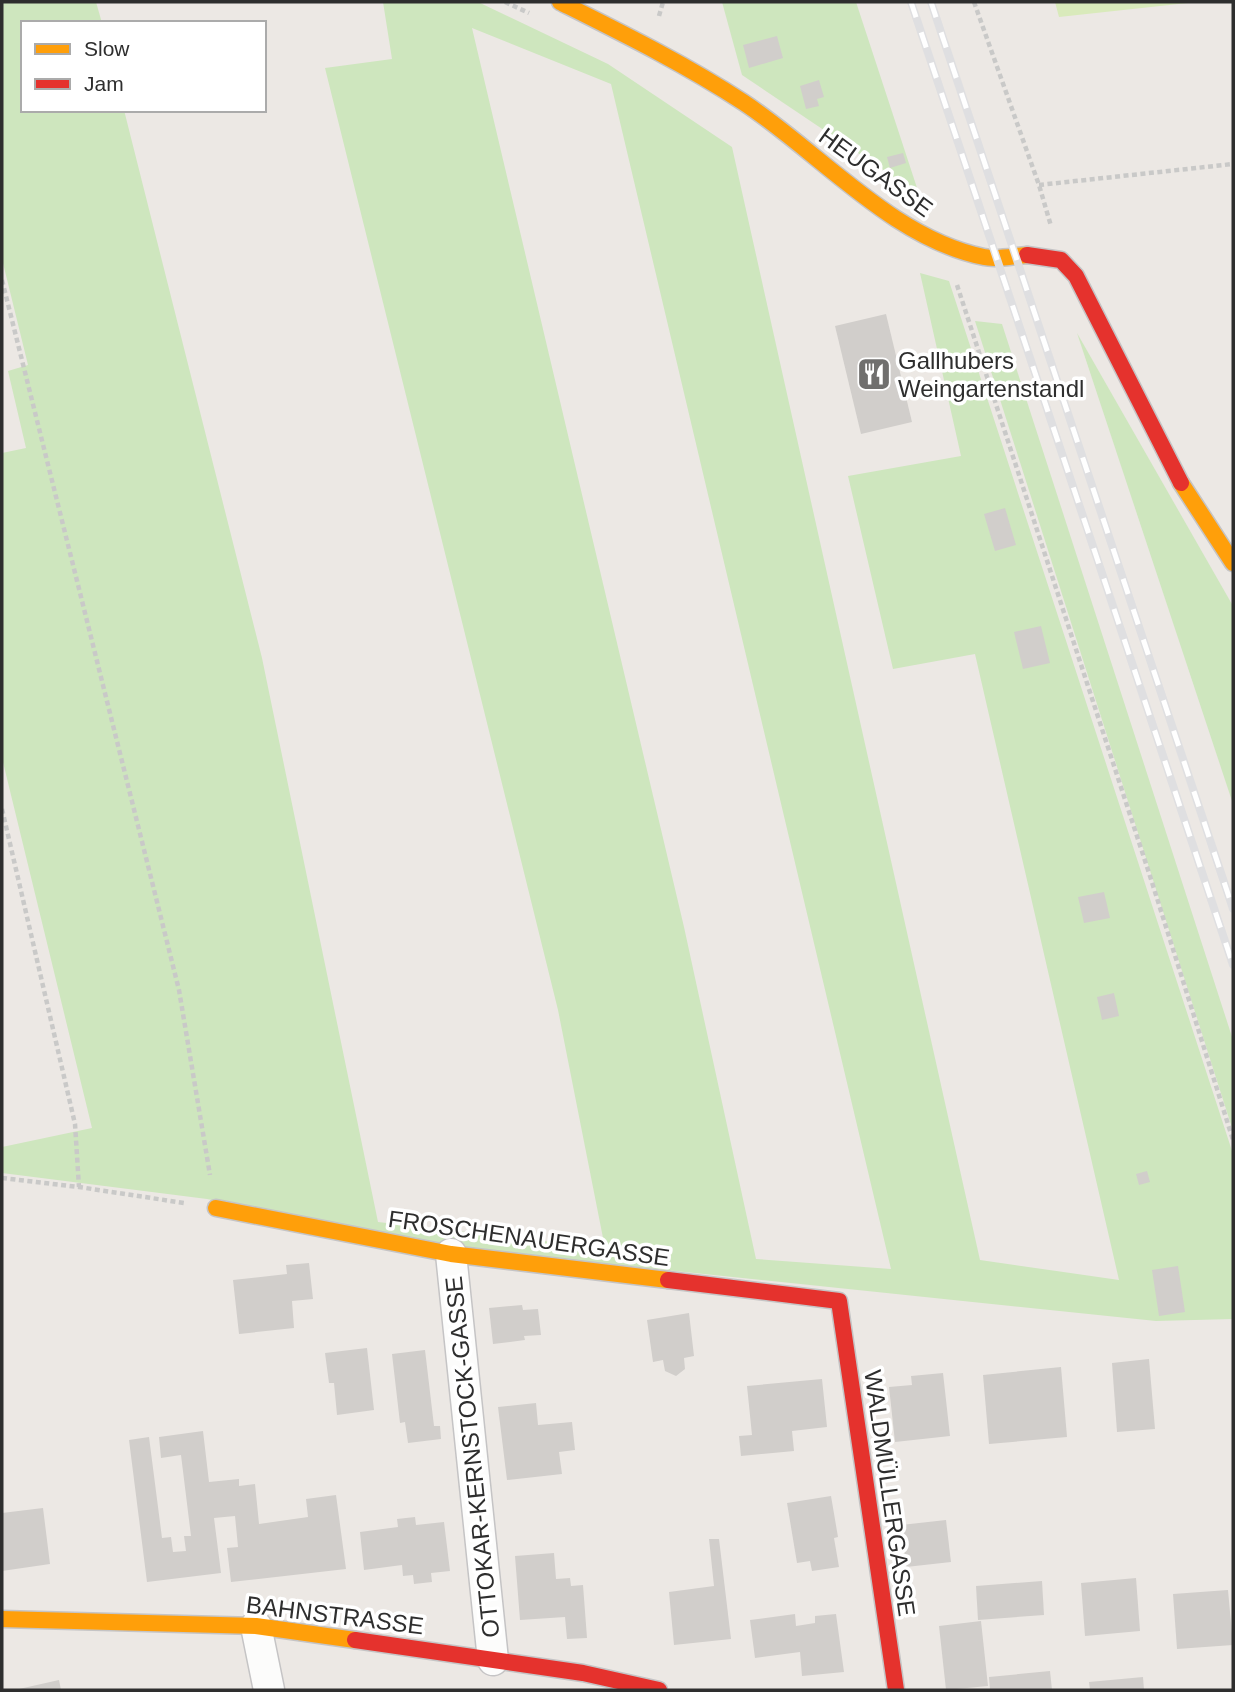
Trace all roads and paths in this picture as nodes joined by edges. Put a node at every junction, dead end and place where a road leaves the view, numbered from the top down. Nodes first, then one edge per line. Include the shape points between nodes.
1 (560, 2) edge
2 (974, 2) edge
3 (1233, 164) edge
4 (1039, 185) junction
5 (1061, 260) junction
6 (953, 272) dead end
7 (2, 280) edge
8 (1233, 563) edge
9 (2, 809) edge
10 (1233, 1140) edge
11 (2, 1178) edge
12 (79, 1186) junction
13 (216, 1208) junction
14 (451, 1254) junction
15 (839, 1301) joint
16 (2, 1619) edge
17 (256, 1626) junction
18 (492, 1660) junction
19 (584, 1682) edge
20 (269, 1690) edge
21 (659, 1690) edge
22 (896, 1690) edge

1 - 5 street, HEUGASSE via 744,103 911,230 987,258 1028,255
2 - 4 path
3 - 4 path
4 - 5 path
5 - 8 street via 1076,276 1178,478
6 - 10 path
7 - 13 path via 179,990
9 - 12 path via 75,1124
11 - 12 path
12 - 13 path
13 - 14 street, FROSCHENAUERGASSE
14 - 15 street, FROSCHENAUERGASSE
14 - 18 street, OTTOKAR-KERNSTOCK-GASSE
15 - 22 street, WALDMÜLLERGASSE
16 - 17 street, BAHNSTRASSE
17 - 18 street, BAHNSTRASSE
17 - 20 street
18 - 19 street, BAHNSTRASSE
19 - 21 street, BAHNSTRASSE

